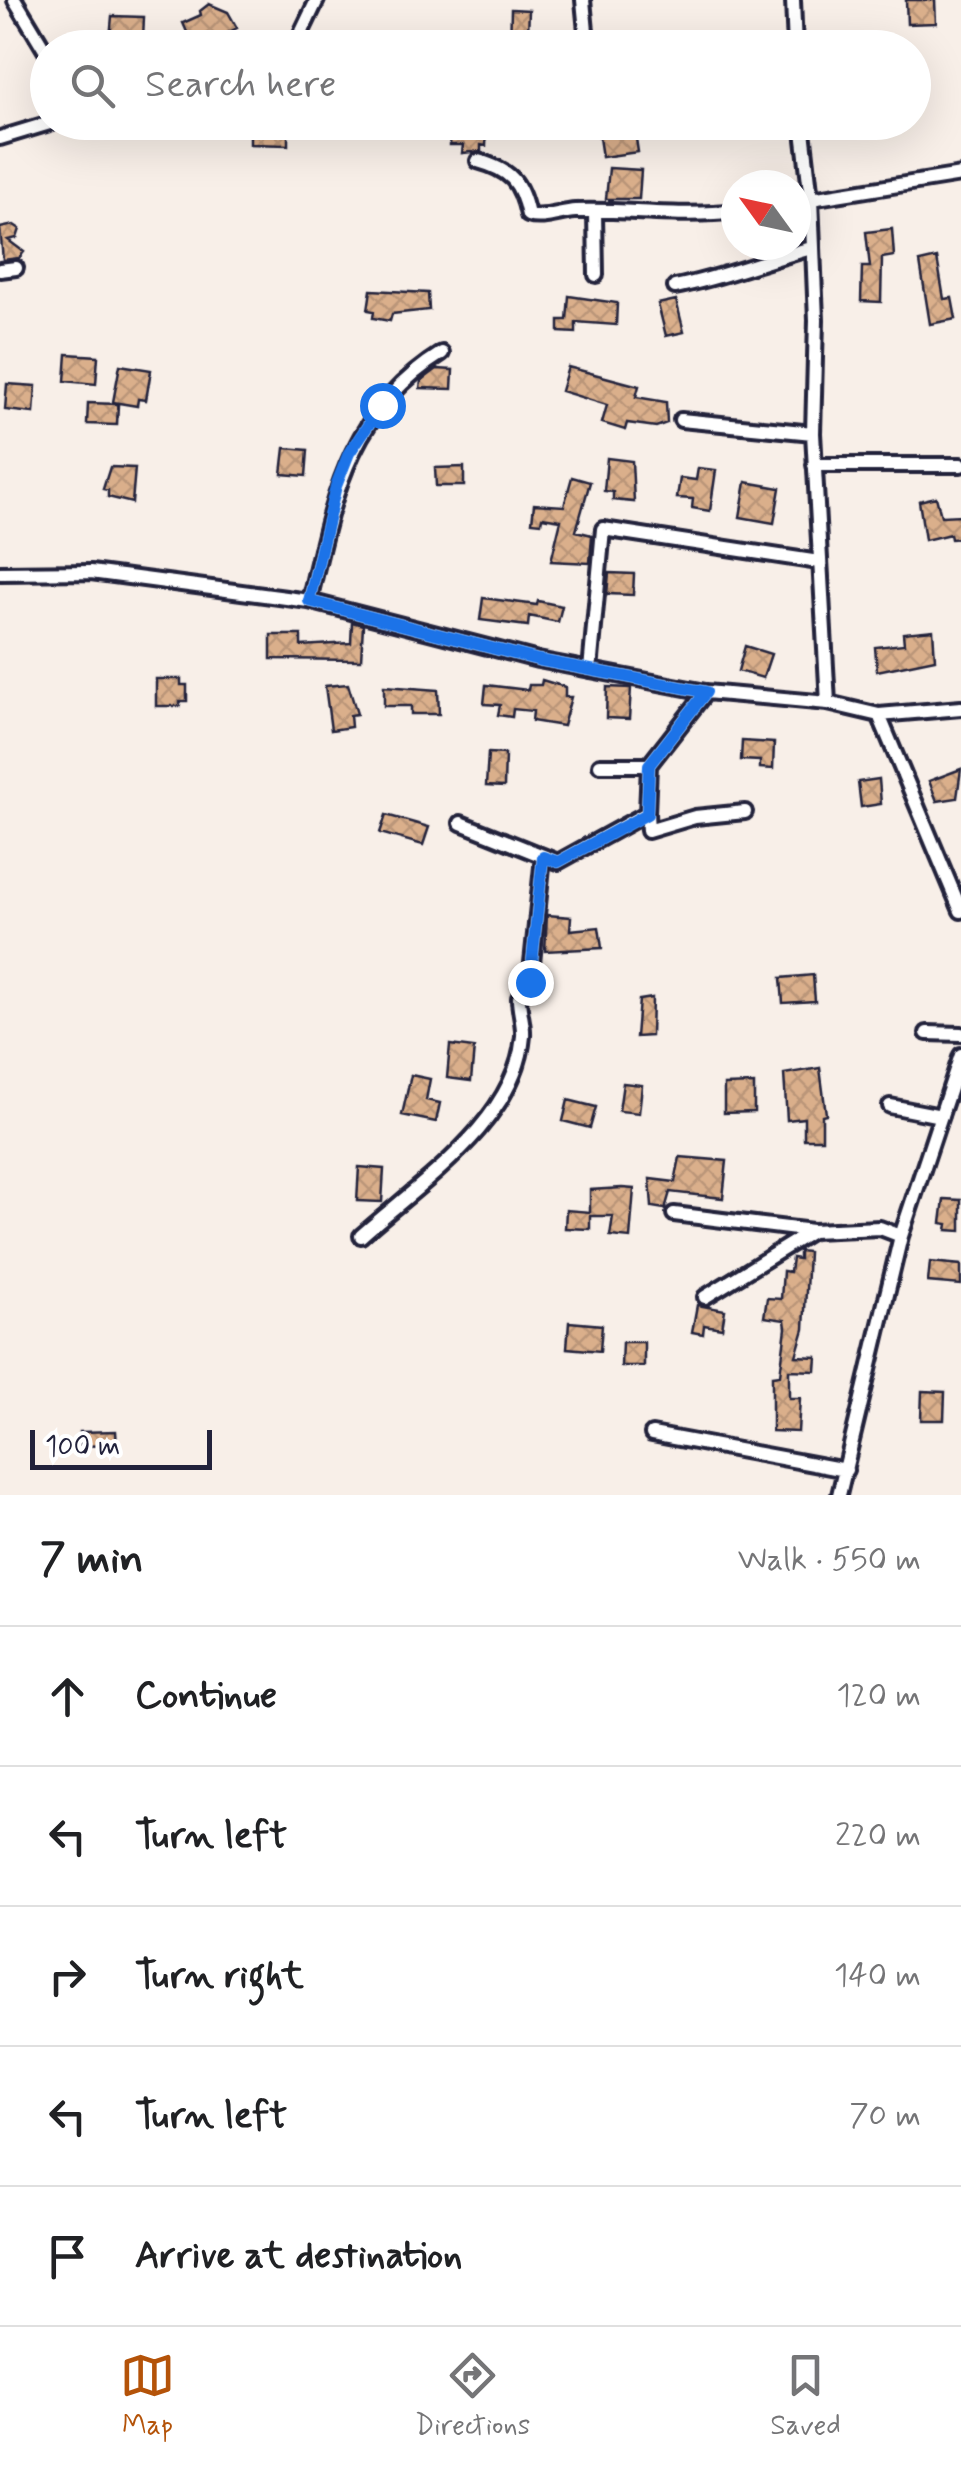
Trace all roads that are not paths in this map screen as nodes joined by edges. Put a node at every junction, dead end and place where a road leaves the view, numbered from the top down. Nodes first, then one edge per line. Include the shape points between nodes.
1 (15, 0) edge
2 (317, 0) edge
3 (583, 0) edge
4 (792, 0) edge
5 (33, 30) edge
6 (303, 30) edge
7 (586, 30) edge
8 (794, 30) edge
9 (30, 129) edge
10 (0, 138) edge
11 (803, 140) edge
12 (478, 161) dead end
13 (804, 170) edge
14 (961, 175) edge
15 (811, 204) edge
16 (595, 212) junction
17 (721, 212) edge
18 (811, 241) edge
19 (812, 248) junction
20 (16, 268) dead end
21 (0, 270) edge
22 (596, 276) dead end
23 (676, 287) dead end
24 (442, 352) dead end
25 (680, 420) dead end
26 (813, 433) junction
27 (814, 465) junction
28 (961, 465) edge
29 (819, 562) junction
30 (0, 573) edge
31 (309, 601) junction
32 (590, 670) junction
33 (706, 692) junction
34 (828, 703) junction
35 (961, 708) edge
36 (879, 715) junction
37 (600, 765) dead end
38 (649, 765) junction
39 (746, 812) dead end
40 (647, 814) junction
41 (462, 824) dead end
42 (543, 857) junction
43 (961, 911) edge
44 (927, 1034) dead end
45 (961, 1034) edge
46 (961, 1055) edge
47 (956, 1090) edge
48 (890, 1106) dead end
49 (941, 1116) junction
50 (674, 1214) dead end
51 (812, 1231) junction
52 (362, 1236) dead end
53 (902, 1236) junction
54 (705, 1297) dead end
55 (652, 1434) dead end
56 (846, 1470) junction
57 (839, 1495) edge

1 - 5 street
2 - 6 street
3 - 7 street
4 - 8 street
9 - 10 street
11 - 13 street
12 - 16 street via 515,177 534,218
14 - 15 street
16 - 17 street
16 - 22 street
18 - 19 street
19 - 23 street
19 - 26 street
20 - 21 street
24 - 31 street via 412,371 349,453
25 - 26 street
26 - 27 street
27 - 28 street
27 - 29 street
29 - 32 street via 604,529
29 - 34 street
30 - 31 street via 91,572
31 - 32 street
32 - 33 street
33 - 34 street
33 - 38 street
34 - 36 street
35 - 36 street
36 - 43 street
37 - 38 street
38 - 40 street
39 - 40 street via 648,830
40 - 42 street via 558,862
41 - 42 street
42 - 52 street via 530,982 519,998 523,1035 502,1097 486,1126
44 - 45 street
46 - 47 street
47 - 49 street
48 - 49 street
49 - 53 street
50 - 51 street
51 - 53 street via 880,1228
51 - 54 street
53 - 56 street
55 - 56 street
56 - 57 street

